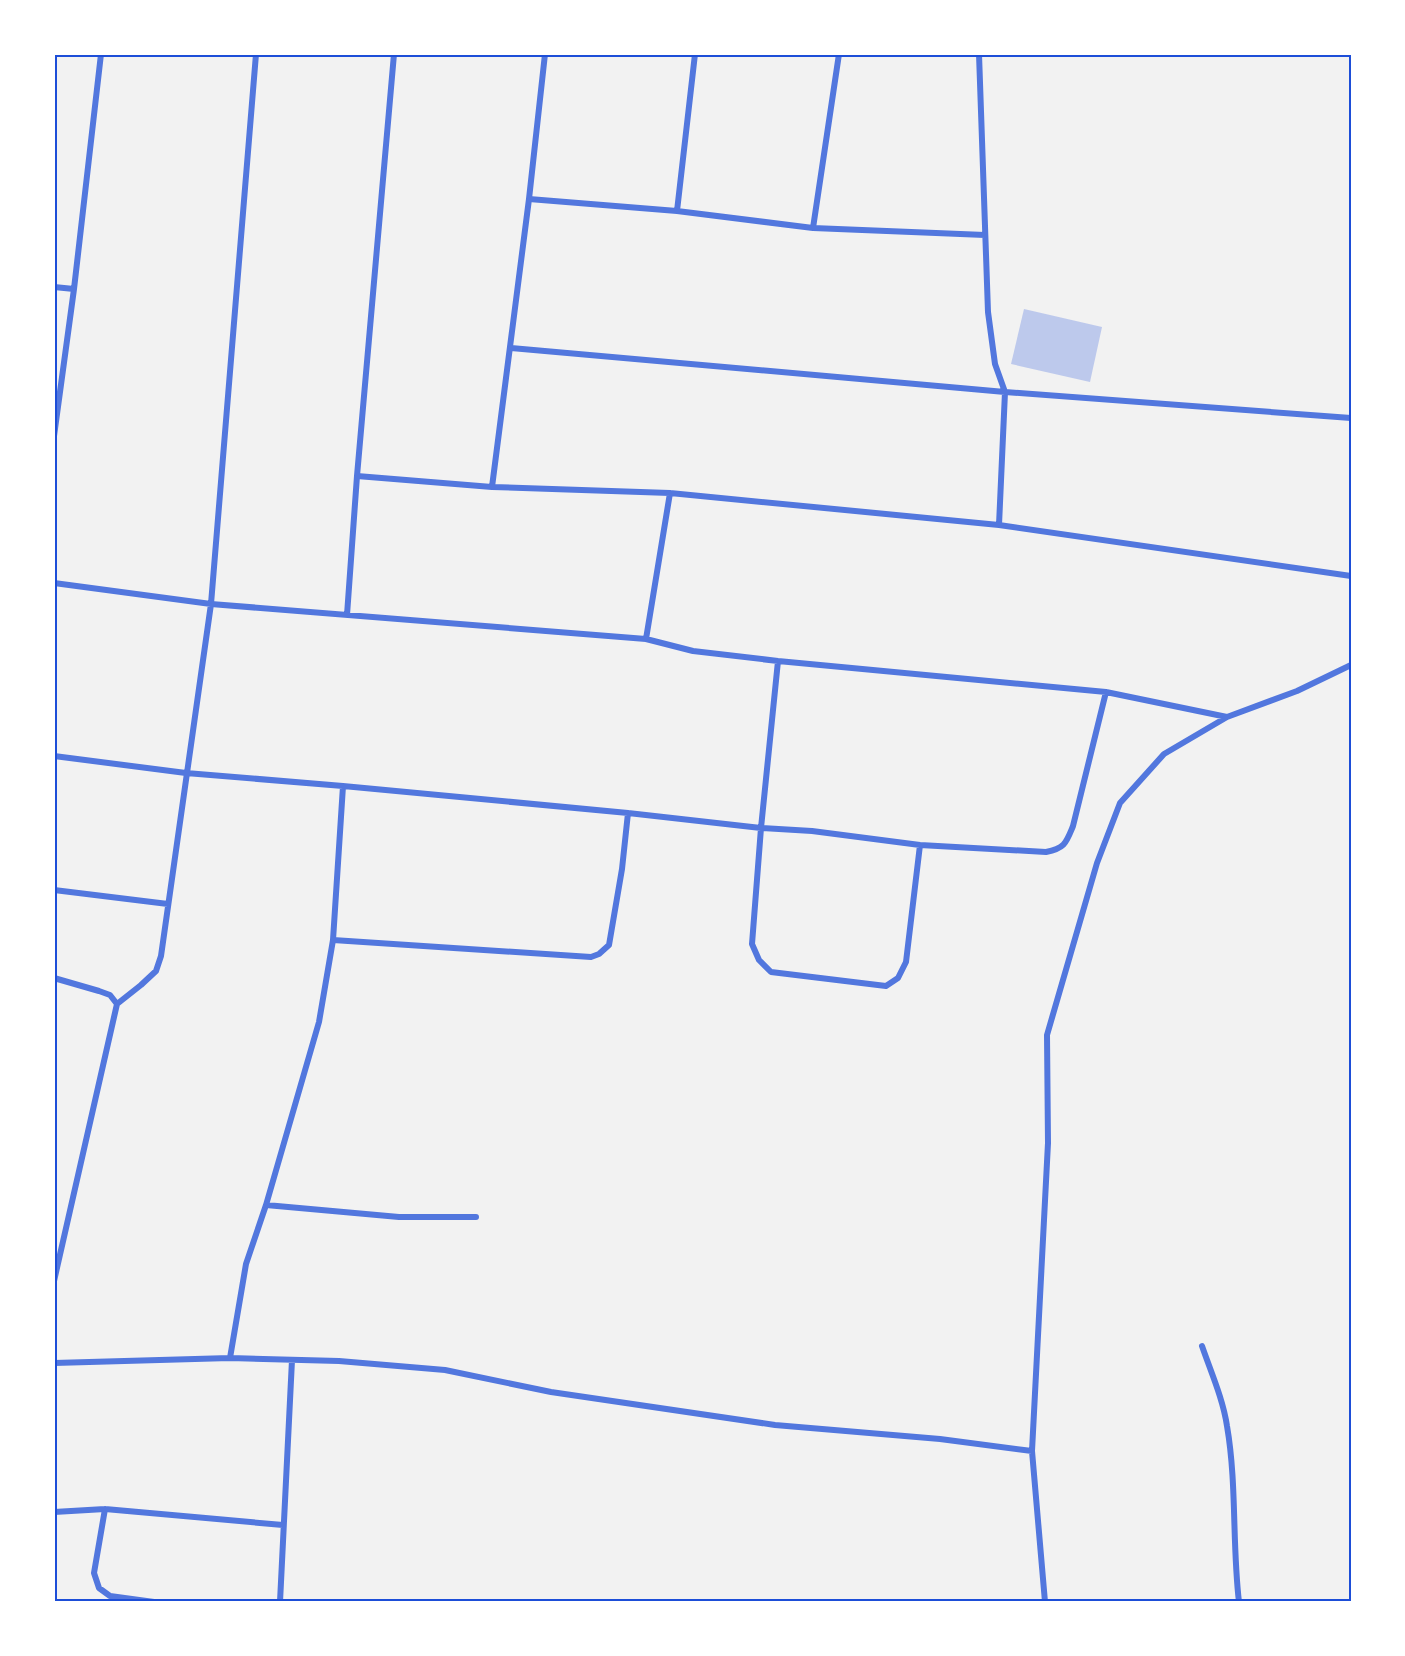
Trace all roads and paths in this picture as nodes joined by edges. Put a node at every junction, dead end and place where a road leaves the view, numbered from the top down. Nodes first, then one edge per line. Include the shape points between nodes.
1 (101, 54) edge
2 (256, 54) edge
3 (394, 54) edge
4 (545, 54) edge
5 (695, 54) edge
6 (839, 54) edge
7 (979, 54) edge
8 (529, 199) junction
9 (677, 211) junction
10 (813, 228) junction
11 (984, 235) junction
12 (54, 287) edge
13 (74, 289) junction
14 (510, 348) junction
15 (1005, 392) junction
16 (1351, 418) edge
17 (54, 436) edge
18 (357, 476) junction
19 (492, 488) junction
20 (670, 493) junction
21 (999, 525) junction
22 (1351, 576) edge
23 (54, 584) edge
24 (211, 603) junction
25 (347, 615) junction
26 (646, 639) junction
27 (778, 661) junction
28 (1351, 665) edge
29 (1106, 692) junction
30 (1227, 717) junction
31 (54, 756) edge
32 (186, 773) junction
33 (343, 786) junction
34 (628, 813) junction
35 (761, 828) junction
36 (920, 845) junction
37 (54, 890) edge
38 (168, 904) junction
39 (333, 940) junction
40 (54, 978) edge
41 (117, 1004) junction
42 (266, 1205) junction
43 (476, 1216) dead end
44 (54, 1281) edge
45 (1202, 1346) dead end
46 (230, 1358) junction
47 (292, 1360) junction
48 (54, 1363) edge
49 (1032, 1451) junction
50 (105, 1509) junction
51 (54, 1512) edge
52 (283, 1525) junction
53 (154, 1602) edge
54 (280, 1602) edge
55 (1045, 1602) edge
56 (1239, 1602) edge

1 - 13 street
2 - 24 street
3 - 18 street
4 - 8 street
5 - 9 street
6 - 10 street
7 - 11 street
8 - 9 street
8 - 14 street
9 - 10 street
10 - 11 street
11 - 15 street via 988,312 995,364
12 - 13 street
13 - 17 street
14 - 15 street
14 - 19 street
15 - 16 street
15 - 21 street
18 - 19 street
18 - 25 street
19 - 20 street
20 - 21 street
20 - 26 street
21 - 22 street
23 - 24 street
24 - 25 street
24 - 32 street
25 - 26 street
26 - 27 street via 693,651
27 - 29 street
27 - 35 street
28 - 30 street via 1297,692
29 - 30 street
29 - 36 street via 1073,826 1065,844 1046,852
30 - 49 street via 1164,754 1120,803 1097,863 1047,1035 1048,1143
31 - 32 street
32 - 33 street
32 - 38 street
33 - 34 street
33 - 39 street
34 - 35 street
34 - 39 street via 609,945 599,954 591,957
35 - 36 street
35 - 36 street via 752,944 759,960 771,972 886,986 898,978 906,962
37 - 38 street
38 - 41 street via 156,971
39 - 42 street via 319,1022
40 - 41 street via 99,990
41 - 44 street
42 - 43 street via 399,1217
42 - 46 street via 246,1264
45 - 56 street via 1227,1424
46 - 47 street
46 - 48 street
47 - 49 street via 446,1370 550,1392 775,1425
47 - 52 street
49 - 55 street
50 - 51 street
50 - 52 street
50 - 53 street via 94,1573 99,1588 110,1596
52 - 54 street

